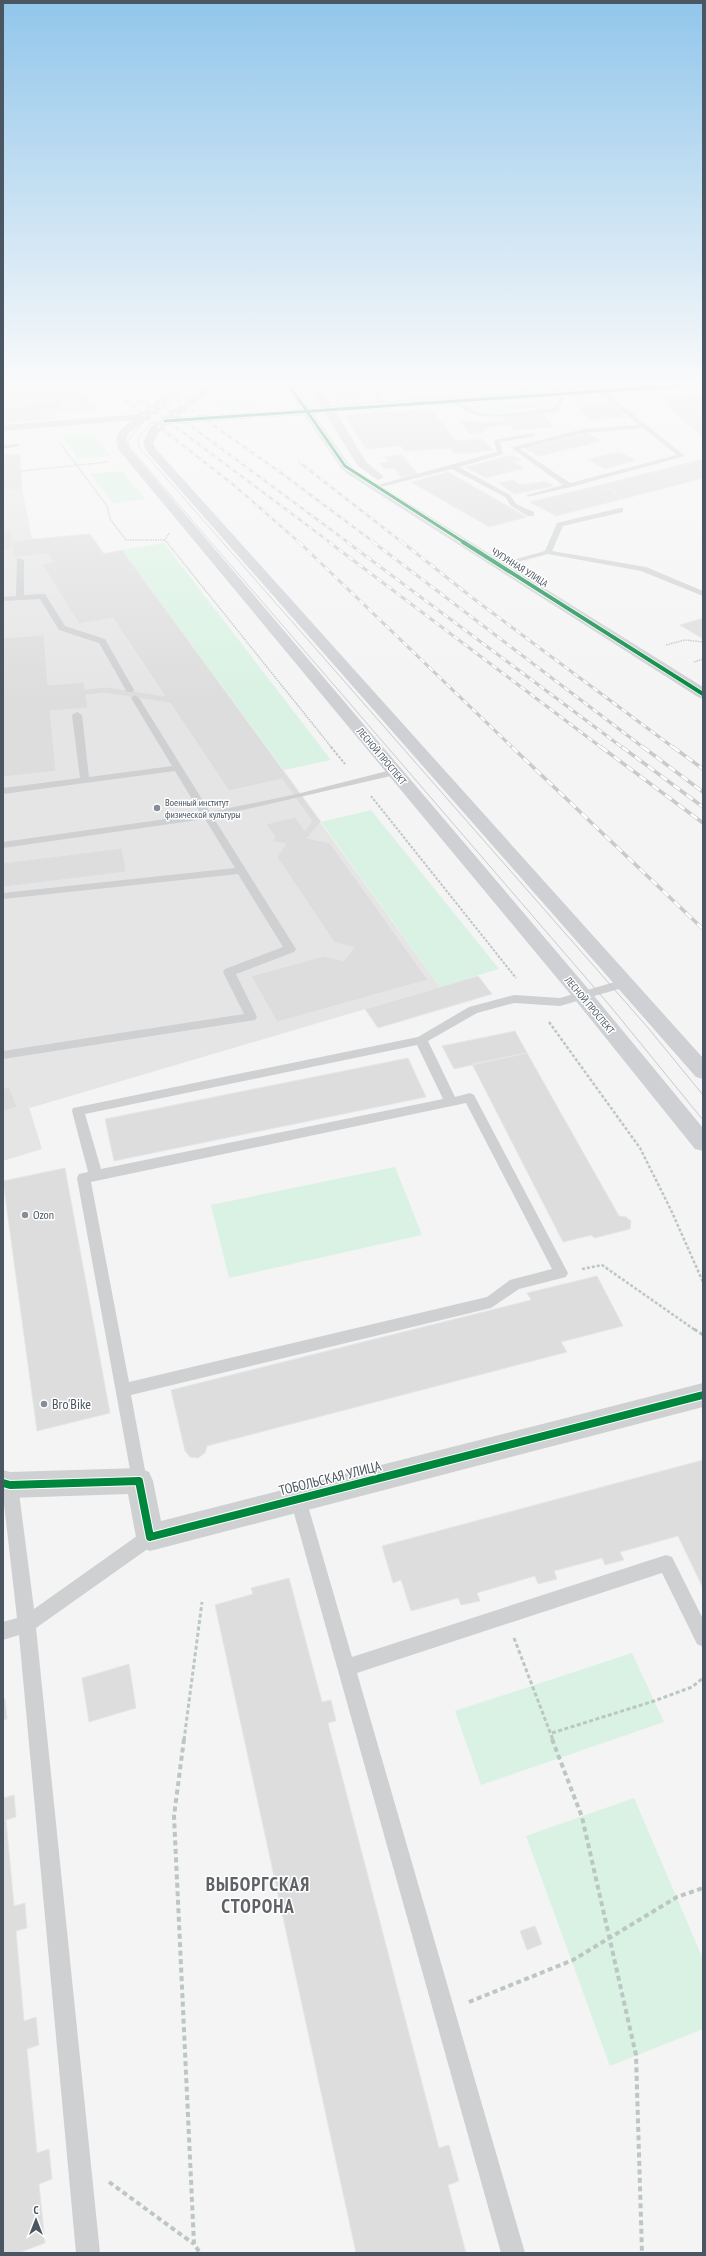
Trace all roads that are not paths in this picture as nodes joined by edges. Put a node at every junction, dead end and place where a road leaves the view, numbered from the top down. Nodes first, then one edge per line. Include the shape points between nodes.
1 (154, 486) edge
2 (183, 486) edge
3 (393, 486) edge
4 (489, 486) edge
5 (568, 486) edge
6 (373, 487) edge
7 (529, 496) dead end
8 (620, 510) dead end
9 (531, 514) dead end
10 (548, 552) junction
11 (20, 560) dead end
12 (516, 560) junction
13 (498, 565) junction
14 (530, 568) dead end
15 (703, 594) edge
16 (20, 598) junction
17 (3, 599) edge
18 (307, 626) junction
19 (277, 632) junction
20 (703, 694) edge
21 (77, 715) dead end
22 (179, 768) junction
23 (395, 772) junction
24 (85, 780) junction
25 (3, 791) edge
26 (210, 816) junction
27 (3, 845) edge
28 (242, 870) junction
29 (3, 896) edge
30 (625, 983) junction
31 (583, 996) junction
32 (420, 1040) junction
33 (3, 1054) edge
34 (703, 1072) edge
35 (451, 1102) junction
36 (703, 1143) edge
37 (96, 1176) junction
38 (123, 1390) junction
39 (703, 1395) edge
40 (139, 1481) junction
41 (6, 1484) edge
42 (298, 1499) junction
43 (150, 1537) junction
44 (27, 1624) junction
45 (3, 1631) edge
46 (703, 1638) edge
47 (346, 1668) junction
48 (88, 2253) edge
49 (513, 2253) edge

1 - 19 main road, ЛЕСНОЙ ПРОСПЕКТ
2 - 18 main road
3 - 12 main road, ЧУГУННАЯ УЛИЦА
4 - 9 lane via 508,496 513,505
5 - 7 lane
6 - 13 main road, ЧУГУННАЯ УЛИЦА
8 - 10 lane via 560,525
10 - 12 lane
10 - 15 lane via 643,569
11 - 16 lane
12 - 13 lane
12 - 14 main road, ЧУГУННАЯ УЛИЦА
13 - 20 main road, ЧУГУННАЯ УЛИЦА
16 - 17 lane
16 - 22 lane via 42,596 62,628 102,641
18 - 19 main road
18 - 30 main road
19 - 23 main road, ЛЕСНОЙ ПРОСПЕКТ
21 - 24 lane
22 - 24 lane
22 - 26 lane
23 - 26 lane
23 - 31 main road, ЛЕСНОЙ ПРОСПЕКТ
24 - 25 lane
26 - 27 lane
26 - 28 lane
28 - 29 lane
28 - 33 lane via 290,949 229,972 251,1017
30 - 31 lane
30 - 34 main road
31 - 32 lane via 560,1002 514,999 473,1010
31 - 36 main road, ЛЕСНОЙ ПРОСПЕКТ
32 - 35 lane
32 - 37 lane via 78,1111
35 - 37 lane
35 - 38 lane via 470,1098 561,1273 515,1284 491,1302
37 - 38 lane via 84,1178
38 - 40 lane
39 - 42 street, ТОБОЛЬСКАЯ УЛИЦА
40 - 41 street
40 - 43 street
41 - 44 lane
42 - 43 street, ТОБОЛЬСКАЯ УЛИЦА
42 - 47 lane
43 - 44 lane
44 - 45 lane
44 - 48 lane
46 - 47 lane via 666,1563
47 - 49 lane

